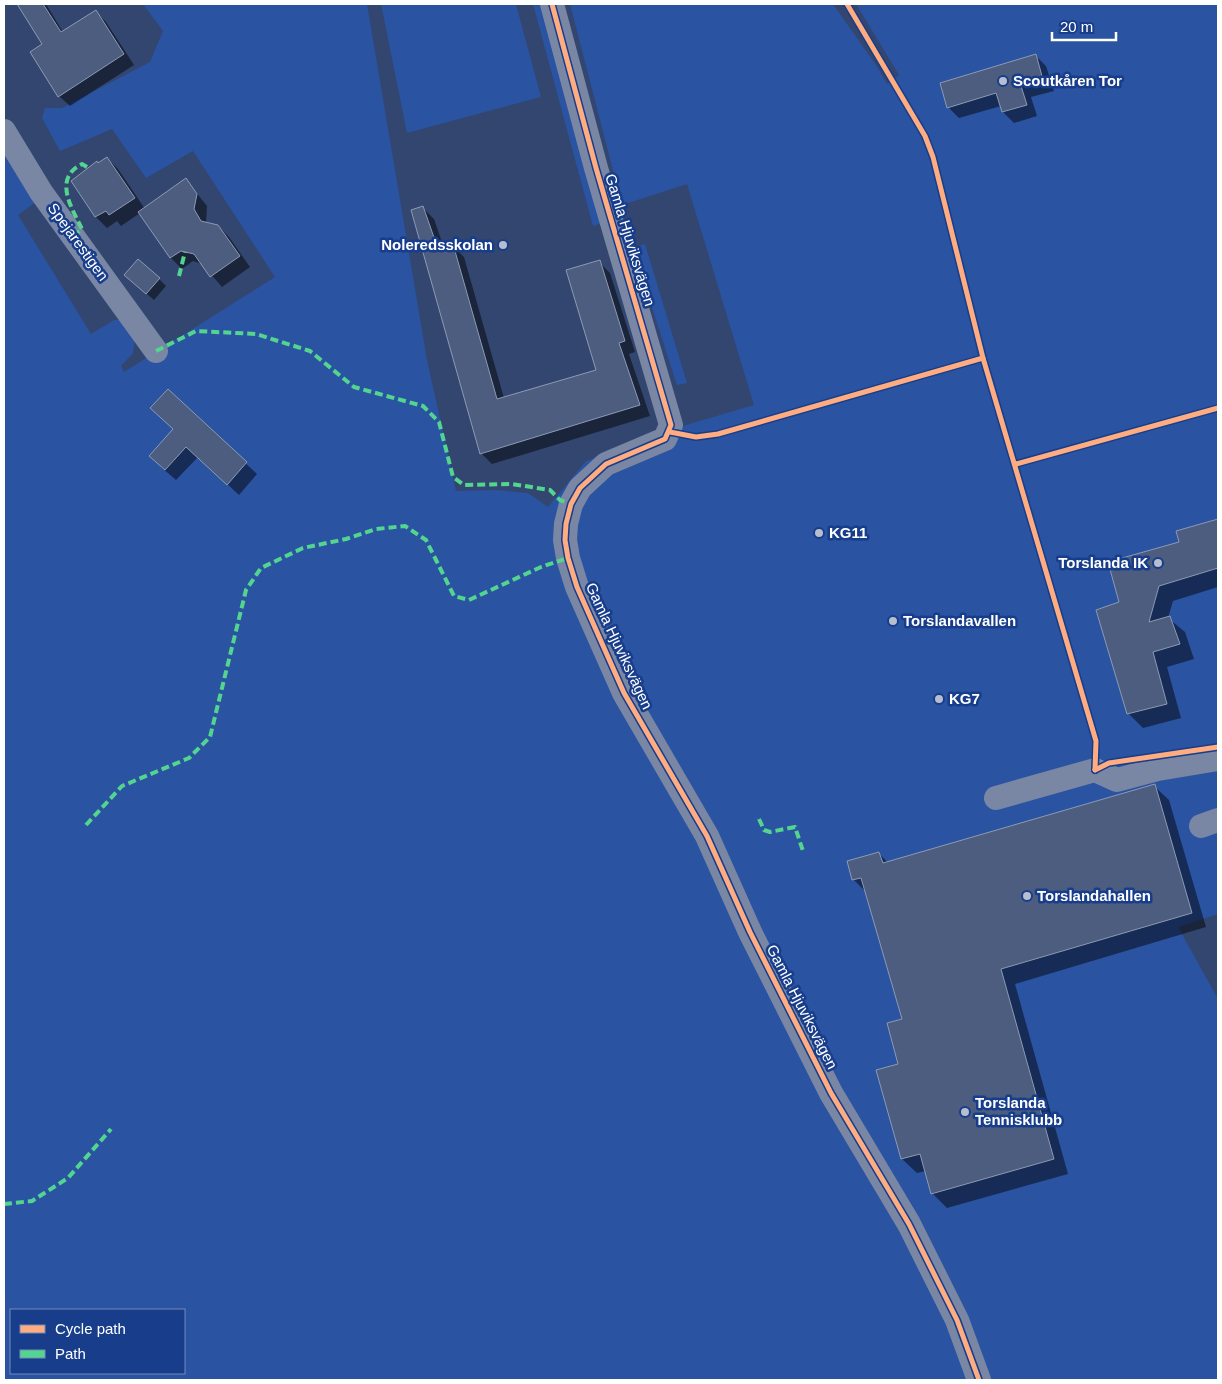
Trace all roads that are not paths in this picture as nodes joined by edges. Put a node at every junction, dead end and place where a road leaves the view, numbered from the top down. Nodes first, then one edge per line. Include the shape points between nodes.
1 (552, 4) edge
2 (4, 131) edge
3 (156, 351) dead end
4 (1218, 759) edge
5 (996, 798) dead end
6 (979, 1380) edge

1 - 6 street, Gamla Hjuviksvägen via 671,425 665,439 606,464 580,488 571,504 566,524 568,558 577,587 624,693 707,836 754,940 831,1094 909,1224 957,1320
2 - 3 street, Spejarestigen via 41,192
4 - 5 street via 1117,780 1095,770

